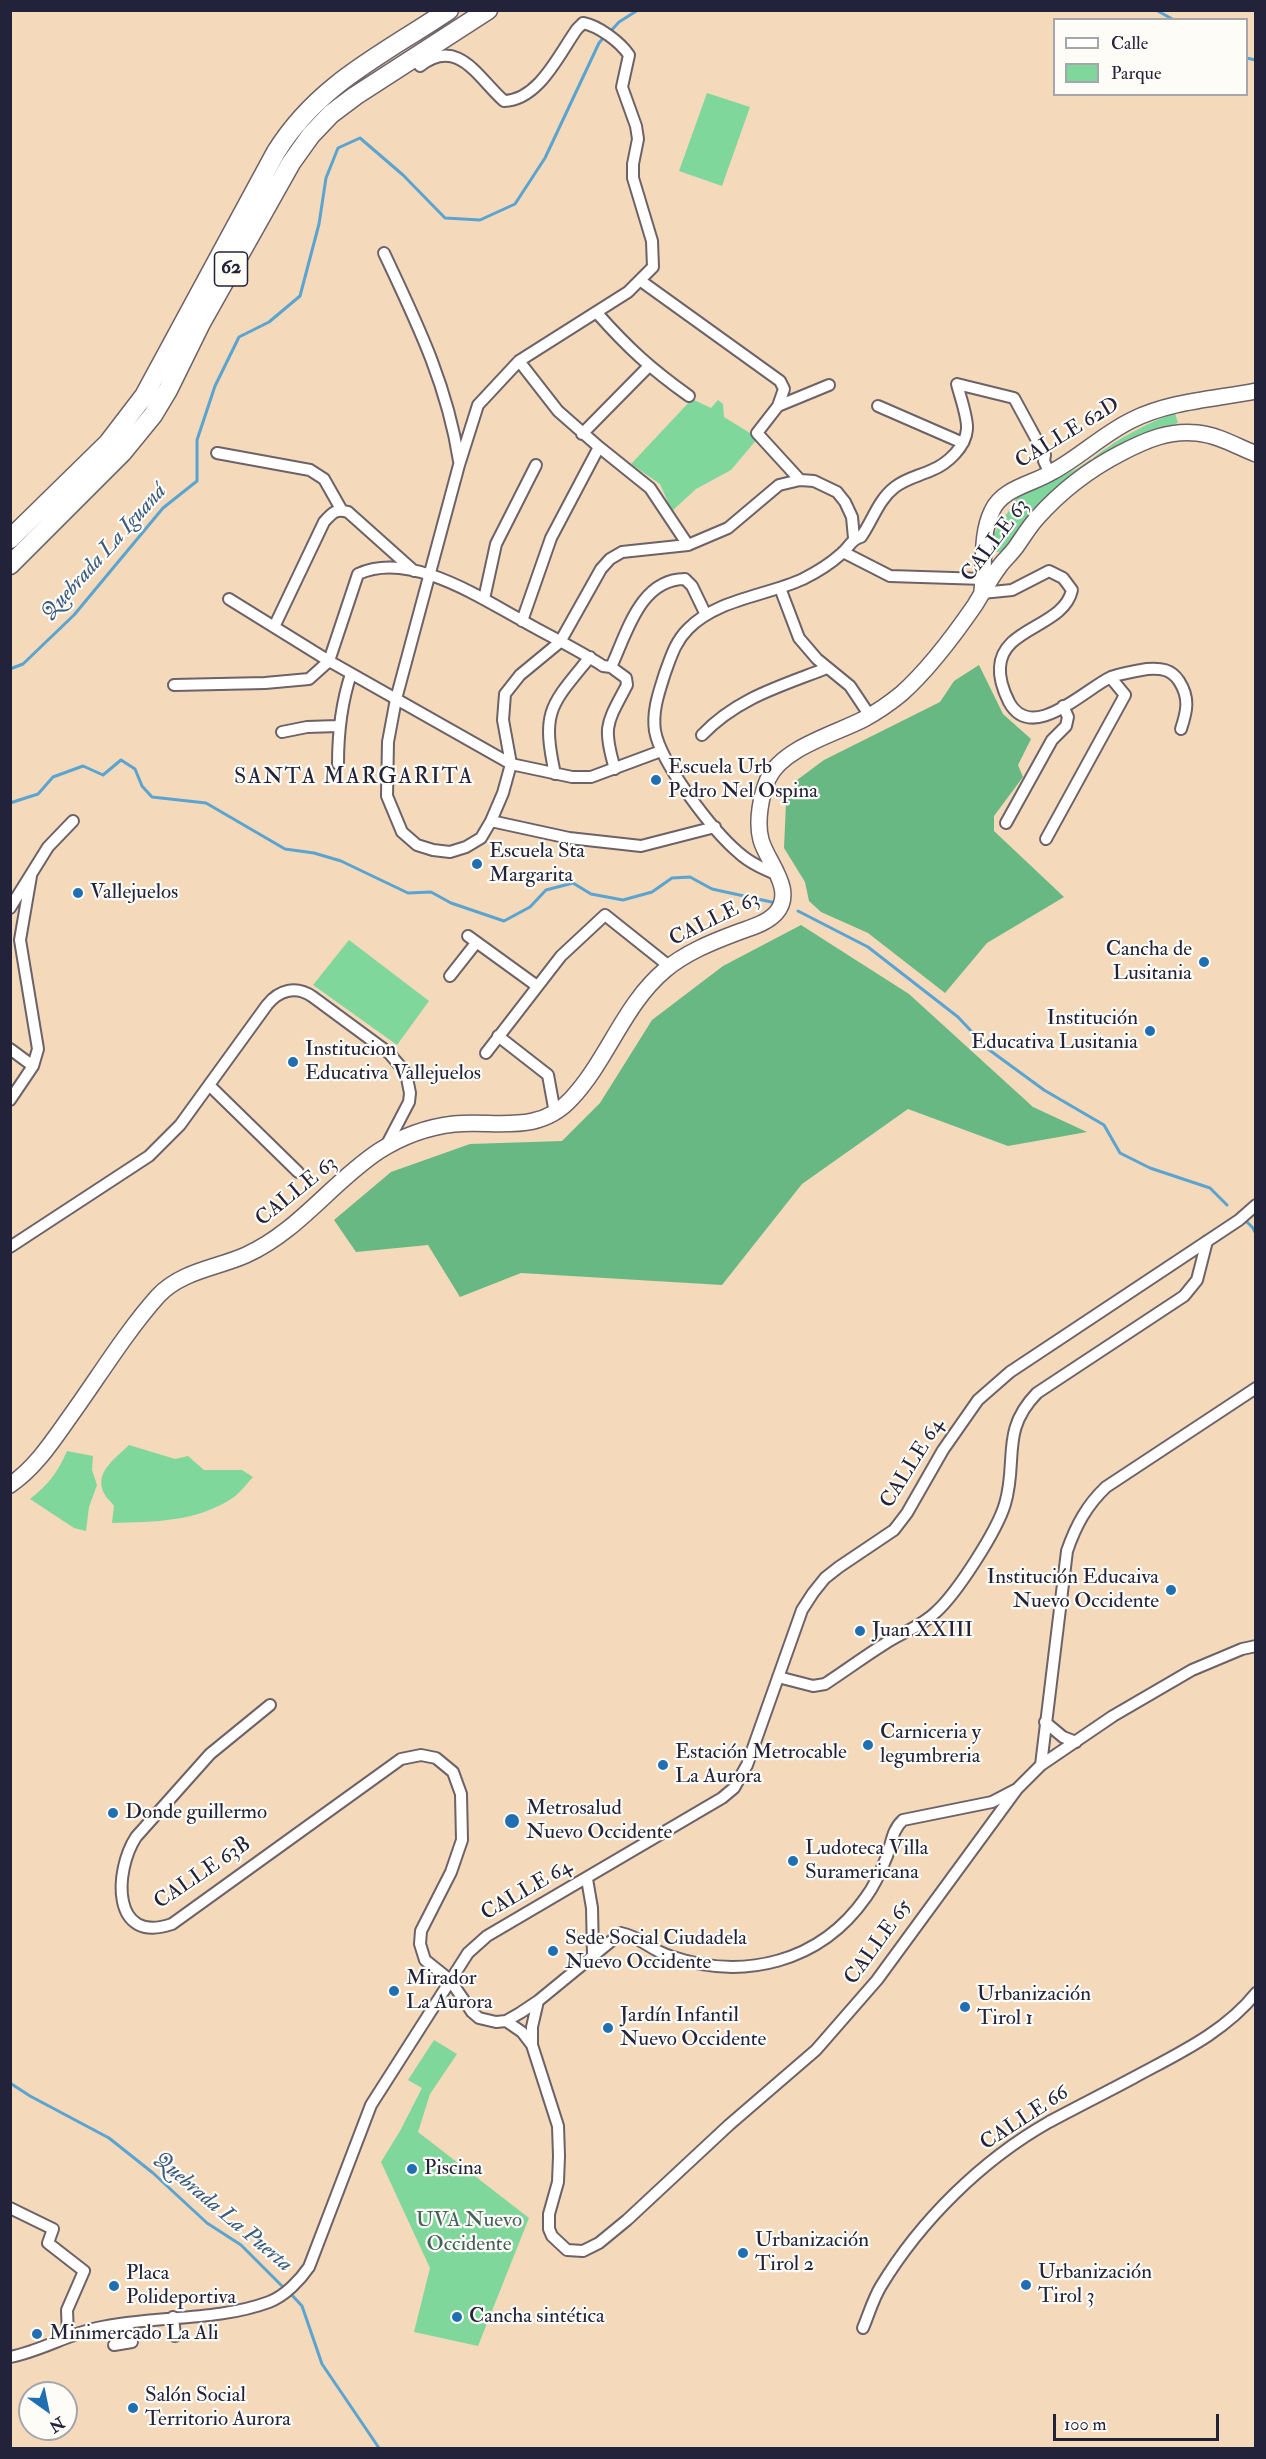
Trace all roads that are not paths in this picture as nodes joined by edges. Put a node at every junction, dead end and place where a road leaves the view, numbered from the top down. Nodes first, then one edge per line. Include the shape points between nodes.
1 (448, 10) edge
2 (488, 10) edge
3 (420, 66) dead end
4 (384, 254) dead end
5 (641, 281) junction
6 (597, 313) junction
7 (519, 361) junction
8 (648, 367) junction
9 (829, 385) dead end
10 (1256, 391) edge
11 (689, 396) dead end
12 (778, 406) junction
13 (878, 406) dead end
14 (582, 434) junction
15 (963, 443) junction
16 (599, 447) junction
17 (217, 453) dead end
18 (1256, 454) edge
19 (459, 465) junction
20 (536, 465) dead end
21 (1050, 474) junction
22 (800, 480) junction
23 (341, 509) junction
24 (854, 538) junction
25 (10, 539) edge
26 (688, 545) junction
27 (843, 552) junction
28 (10, 565) edge
29 (414, 572) junction
30 (430, 574) junction
31 (983, 586) junction
32 (780, 588) junction
33 (228, 599) dead end
34 (484, 599) junction
35 (706, 615) junction
36 (522, 621) junction
37 (274, 627) junction
38 (560, 642) junction
39 (590, 657) junction
40 (330, 662) junction
41 (611, 667) junction
42 (826, 668) junction
43 (351, 674) junction
44 (1111, 678) junction
45 (174, 685) dead end
46 (396, 699) junction
47 (1063, 706) junction
48 (870, 716) junction
49 (338, 726) junction
50 (1181, 729) dead end
51 (282, 732) dead end
52 (702, 735) dead end
53 (661, 751) junction
54 (338, 764) dead end
55 (511, 764) junction
56 (615, 769) junction
57 (555, 774) junction
58 (74, 821) dead end
59 (491, 821) junction
60 (1006, 824) dead end
61 (715, 827) junction
62 (1046, 839) dead end
63 (778, 875) junction
64 (31, 876) junction
65 (10, 908) edge
66 (669, 966) junction
67 (450, 976) dead end
68 (537, 986) junction
69 (498, 1036) junction
70 (10, 1049) edge
71 (486, 1053) dead end
72 (33, 1066) junction
73 (209, 1085) junction
74 (10, 1100) edge
75 (555, 1113) junction
76 (385, 1148) junction
77 (298, 1172) dead end
78 (1256, 1205) edge
79 (1207, 1241) junction
80 (10, 1247) edge
81 (1256, 1388) edge
82 (10, 1485) edge
83 (1256, 1646) edge
84 (778, 1677) junction
85 (270, 1705) dead end
86 (1046, 1722) junction
87 (1076, 1742) junction
88 (1041, 1765) junction
89 (1017, 1790) junction
90 (587, 1879) junction
91 (593, 1953) junction
92 (450, 1980) junction
93 (1256, 1993) edge
94 (538, 2001) junction
95 (506, 2021) junction
96 (532, 2045) junction
97 (10, 2208) edge
98 (173, 2317) junction
99 (127, 2323) junction
100 (863, 2328) dead end
101 (68, 2335) junction
102 (175, 2336) dead end
103 (114, 2345) dead end
104 (10, 2357) edge

1 - 25 highway, 62 via 330,88 296,122 144,396 108,443
2 - 28 highway, 62 via 355,96 311,135 291,163 212,303 153,415 122,453
3 - 5 street via 436,56 451,55 463,61 504,101 513,101 530,93 584,24 623,47 629,55 622,87 638,139 633,178 654,250 653,267
4 - 19 street via 438,373 453,423
5 - 6 street
5 - 12 street via 780,381 784,389
6 - 7 street
6 - 8 street
7 - 14 street via 544,397
7 - 19 street via 478,405
8 - 11 street
8 - 14 street
9 - 12 street
10 - 21 main road, CALLE 62D via 1177,405 1141,416
12 - 22 street via 757,433
13 - 15 street
14 - 16 street
15 - 21 street via 968,429 957,384 1014,398 1045,455
15 - 24 street via 950,459 892,489 861,537
16 - 26 street via 650,488
16 - 36 street via 551,538
17 - 23 street via 310,470 324,479
18 - 31 main road, CALLE 63 via 1208,434 1153,437 1083,476 1037,517
19 - 30 street
20 - 34 street via 496,544
21 - 31 main road, CALLE 62D via 1009,492 992,510 984,534
22 - 24 street via 814,481 837,492 852,517
22 - 26 street via 779,485 728,528
23 - 29 street
23 - 37 street via 332,512 324,522
24 - 27 street
26 - 38 street via 622,552 610,559
27 - 31 street via 890,576
27 - 32 street via 820,569
29 - 30 street
29 - 40 street via 371,567 358,574
30 - 34 street
30 - 46 street
31 - 47 street via 1012,590 1048,571 1068,583 1072,590 1070,598 1013,641 1000,666 1004,690 1015,711 1034,719
31 - 48 main road, CALLE 63 via 971,610 912,684
32 - 35 street
32 - 42 street via 795,631
33 - 37 street
34 - 36 street
35 - 41 street via 685,579 659,585 640,603
35 - 53 street via 688,628 674,646 655,708 655,730
36 - 38 street
37 - 40 street
38 - 39 street
38 - 55 street via 520,675 506,694 502,720
39 - 41 street
39 - 57 street via 553,704 548,724
40 - 43 street
40 - 45 street via 309,679
41 - 56 street via 626,678 627,685 608,723
42 - 48 street via 850,686
42 - 52 street via 738,704
43 - 46 street
43 - 49 street
44 - 47 street
44 - 50 street via 1158,667 1172,673 1187,698
44 - 62 street via 1125,695
46 - 55 street
46 - 59 street via 388,742 387,796 402,832 417,846 450,852 481,838
47 - 60 street via 1068,717 1066,726 1052,740
48 - 63 main road, CALLE 63 via 789,755 771,773 759,816 759,836
49 - 51 street
49 - 54 street
53 - 56 street
53 - 61 street
55 - 57 street
55 - 59 street
56 - 57 street via 591,777
58 - 64 street via 48,847
59 - 61 street via 641,846
61 - 63 street via 747,860
63 - 66 main road, CALLE 63 via 783,891 777,912
64 - 65 street
64 - 72 street via 20,940 38,1042
66 - 68 street via 605,915 561,956
66 - 75 main road, CALLE 63 via 641,996 570,1101
67 - 68 street via 472,940
68 - 69 street
69 - 71 street
69 - 75 street via 548,1075
70 - 72 street
72 - 74 street
73 - 76 street via 272,999 288,991 308,993 389,1053 405,1073 409,1102
73 - 77 street
73 - 80 street via 180,1125 148,1156
75 - 76 main road, CALLE 63 via 529,1124 452,1124 430,1128
76 - 82 main road, CALLE 63 via 272,1241 169,1285 36,1461
78 - 79 street, CALLE 64
79 - 84 street, CALLE 64 via 1010,1372 978,1400 894,1530 839,1567 813,1593 802,1610
79 - 84 street via 1197,1280 1184,1296 1028,1403 1013,1431 1005,1505 947,1601 921,1624 886,1642 825,1684 813,1686
81 - 86 street via 1106,1486 1091,1501 1068,1551
83 - 87 street, CALLE 65 via 1192,1670
84 - 90 street, CALLE 64 via 747,1765 734,1788
85 - 92 street, CALLE 63B via 210,1754 129,1847 121,1902 131,1919 139,1925 161,1928 172,1924 401,1759 421,1755 436,1758 453,1772 461,1794 462,1840 451,1872 421,1931 420,1944 425,1960
86 - 87 street via 1063,1737
86 - 88 street
87 - 88 street, CALLE 65
88 - 89 street, CALLE 65
89 - 91 street via 992,1802 903,1820 895,1827 874,1885 856,1912 816,1945 788,1958 749,1968 695,1964 667,1956 635,1935 621,1933
89 - 96 street, CALLE 65 via 877,1980 824,2042 599,2243 583,2251 567,2250 549,2229 558,2182 558,2126
90 - 91 street
90 - 92 street, CALLE 64 via 487,1936 468,1953
91 - 94 street
92 - 95 street via 478,2018
92 - 98 street, CALLE 64 via 371,2105 309,2266 300,2280 270,2302
93 - 100 street, CALLE 66 via 1231,2020 1190,2047 1048,2123 989,2164 934,2216 899,2258 880,2288
94 - 95 street
94 - 96 street
95 - 96 street
97 - 101 street via 53,2229 48,2243 84,2271 67,2310
98 - 99 street, CALLE 64
98 - 102 street
99 - 101 street, CALLE 64
99 - 103 street via 132,2342
101 - 104 street, CALLE 64 via 29,2354

